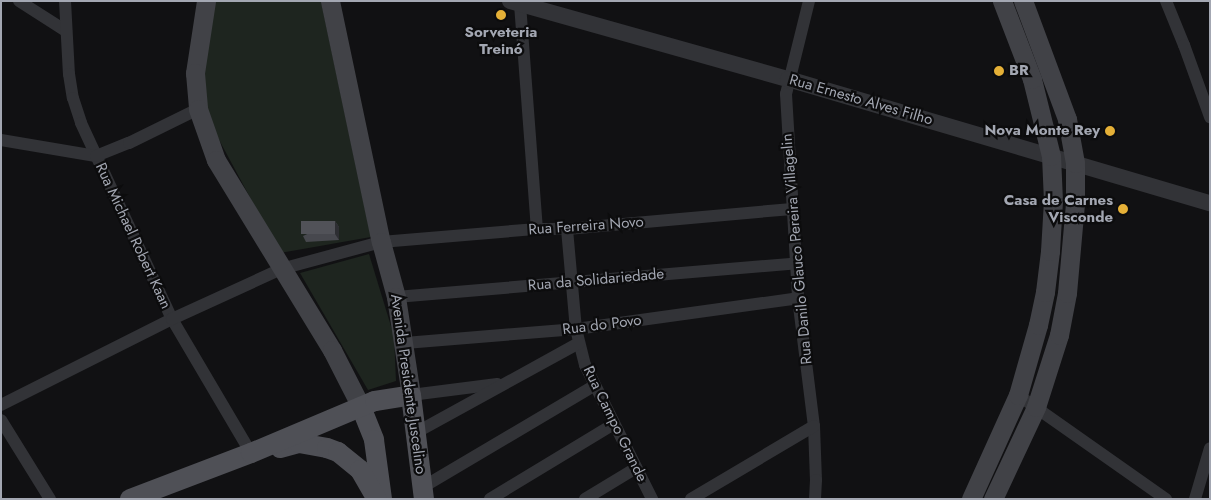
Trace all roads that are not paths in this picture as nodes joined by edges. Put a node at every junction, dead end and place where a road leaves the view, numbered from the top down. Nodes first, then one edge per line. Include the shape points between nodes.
1 (19, 1) edge
2 (65, 1) edge
3 (206, 1) edge
4 (330, 1) edge
5 (809, 1) edge
6 (1002, 1) edge
7 (1022, 1) edge
8 (1166, 1) edge
9 (515, 3) edge
10 (66, 31) junction
11 (788, 79) junction
12 (198, 109) junction
13 (1209, 110) edge
14 (1, 140) edge
15 (96, 156) junction
16 (1051, 156) junction
17 (1075, 163) junction
18 (1210, 203) edge
19 (792, 210) junction
20 (568, 229) junction
21 (537, 230) junction
22 (381, 242) junction
23 (796, 263) junction
24 (282, 269) junction
25 (572, 282) junction
26 (396, 297) junction
27 (798, 298) junction
28 (172, 319) junction
29 (576, 329) junction
30 (404, 343) junction
31 (579, 343) junction
32 (504, 383) junction
33 (594, 386) junction
34 (1018, 395) junction
35 (411, 396) junction
36 (1, 405) edge
37 (361, 407) junction
38 (1036, 407) junction
39 (1, 420) edge
40 (614, 424) junction
41 (814, 426) junction
42 (417, 432) junction
43 (1210, 448) edge
44 (251, 453) junction
45 (636, 468) junction
46 (424, 493) edge
47 (50, 499) edge
48 (130, 499) edge
49 (377, 499) edge
50 (382, 499) edge
51 (490, 499) edge
52 (585, 499) edge
53 (652, 499) edge
54 (691, 499) edge
55 (815, 499) edge
56 (971, 499) edge
57 (993, 499) edge
58 (1166, 499) edge
59 (1195, 499) edge

1 - 10 street
2 - 10 street, Rua Michael Robert Kaan
3 - 12 main road via 195,74
4 - 22 main road, Avenida Presidente Juscelino
5 - 11 street, Rua Danilo Glauco Pereira Villagelin
6 - 16 main road via 1032,79
7 - 17 main road via 1067,119
8 - 13 street
9 - 11 street, Rua Ernesto Alves Filho
9 - 21 street
10 - 15 street, Rua Michael Robert Kaan via 73,98
11 - 16 street, Rua Ernesto Alves Filho
11 - 19 street, Rua Danilo Glauco Pereira Villagelin via 786,128
12 - 15 street
12 - 24 main road via 216,160
14 - 15 street
15 - 28 street, Rua Michael Robert Kaan
16 - 17 street, Rua Ernesto Alves Filho
16 - 34 main road via 1053,201 1045,292
17 - 18 street, Rua Ernesto Alves Filho
17 - 38 main road via 1067,293 1059,334
19 - 20 street, Rua Ferreira Novo
19 - 23 street, Rua Danilo Glauco Pereira Villagelin
20 - 21 street, Rua Ferreira Novo
20 - 25 street, Rua Campo Grande
21 - 22 street, Rua Ferreira Novo
22 - 24 street
22 - 26 main road, Avenida Presidente Juscelino
23 - 25 street, Rua da Solidariedade
23 - 27 street, Rua Danilo Glauco Pereira Villagelin
24 - 28 street
24 - 37 main road via 332,350
25 - 26 street, Rua da Solidariedade
25 - 29 street, Rua Campo Grande
26 - 30 main road, Avenida Presidente Juscelino
27 - 29 street, Rua do Povo
27 - 41 street, Rua Danilo Glauco Pereira Villagelin
28 - 36 street
28 - 44 street, Rua Michael Robert Kaan
29 - 30 street, Rua do Povo
29 - 31 street, Rua Campo Grande
30 - 35 main road, Avenida Presidente Juscelino
31 - 32 street, Rua do Povo
31 - 33 street, Rua Campo Grande
32 - 35 street
32 - 42 street, Rua do Povo
33 - 40 street, Rua Campo Grande
33 - 46 street
34 - 38 street
34 - 56 main road
35 - 37 main road via 375,401
35 - 42 main road, Avenida Presidente Juscelino
37 - 44 main road
37 - 50 main road via 374,440
38 - 57 main road
38 - 58 street
39 - 47 street
40 - 45 street, Rua Campo Grande
40 - 51 street
41 - 54 street
41 - 55 street, Rua Danilo Glauco Pereira Villagelin
42 - 46 main road, Avenida Presidente Juscelino
43 - 59 street
44 - 48 main road
44 - 49 main road via 300,443 327,448 356,465
45 - 52 street
45 - 53 street, Rua Campo Grande

